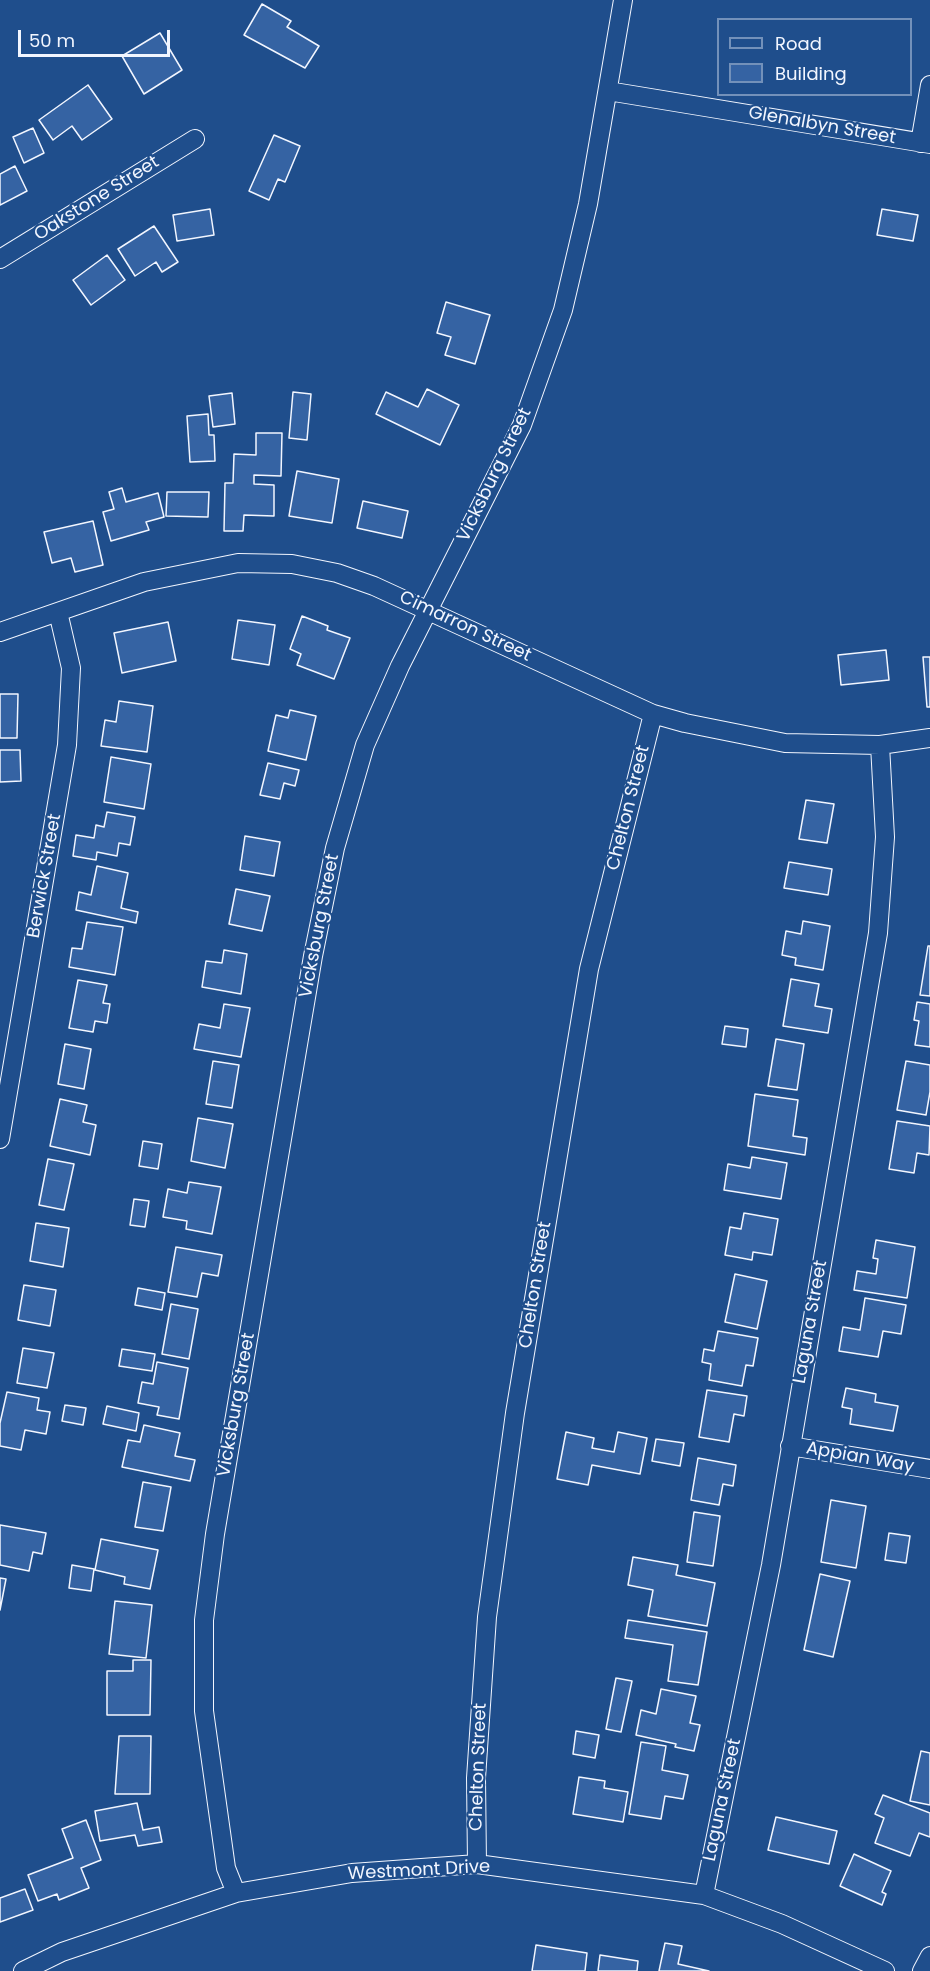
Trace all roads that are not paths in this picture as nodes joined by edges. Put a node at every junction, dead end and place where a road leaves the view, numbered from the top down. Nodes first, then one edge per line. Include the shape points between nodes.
1 (623, 0) edge
2 (930, 85) edge
3 (608, 90) junction
4 (195, 139) dead end
5 (925, 144) edge
6 (0, 259) edge
7 (428, 610) junction
8 (58, 612) junction
9 (0, 632) edge
10 (653, 714) junction
11 (930, 738) edge
12 (880, 745) junction
13 (0, 1139) edge
14 (790, 1446) junction
15 (930, 1469) edge
16 (477, 1864) junction
17 (236, 1893) junction
18 (704, 1895) junction
19 (930, 1956) edge
20 (23, 1971) edge
21 (885, 1971) edge
22 (922, 1971) edge

1 - 3 street, Vicksburg Street
2 - 5 street
3 - 5 street, Glenalbyn Street
3 - 7 street, Vicksburg Street via 588,204 563,310 522,425
4 - 6 street, Oakstone Street
7 - 8 street, Cimarron Street via 337,573 292,564 238,563 144,582
7 - 10 street, Cimarron Street
7 - 17 street, Vicksburg Street via 365,745 335,848 215,1534 204,1620 204,1711 226,1868
8 - 9 street, Cimarron Street
8 - 13 street, Berwick Street via 71,668 67,745
10 - 12 street, Cimarron Street via 784,743
10 - 16 street, Chelton Street via 589,969 515,1413 487,1617 476,1778
11 - 12 street, Cimarron Street
12 - 14 street, Laguna Street via 885,837 878,933
14 - 15 street, Appian Way
14 - 18 street, Laguna Street via 771,1565
16 - 17 street, Westmont Drive via 352,1873
16 - 18 street, Westmont Drive
17 - 20 street, Westmont Drive via 62,1952
18 - 21 street, Westmont Drive via 782,1924
19 - 22 street

